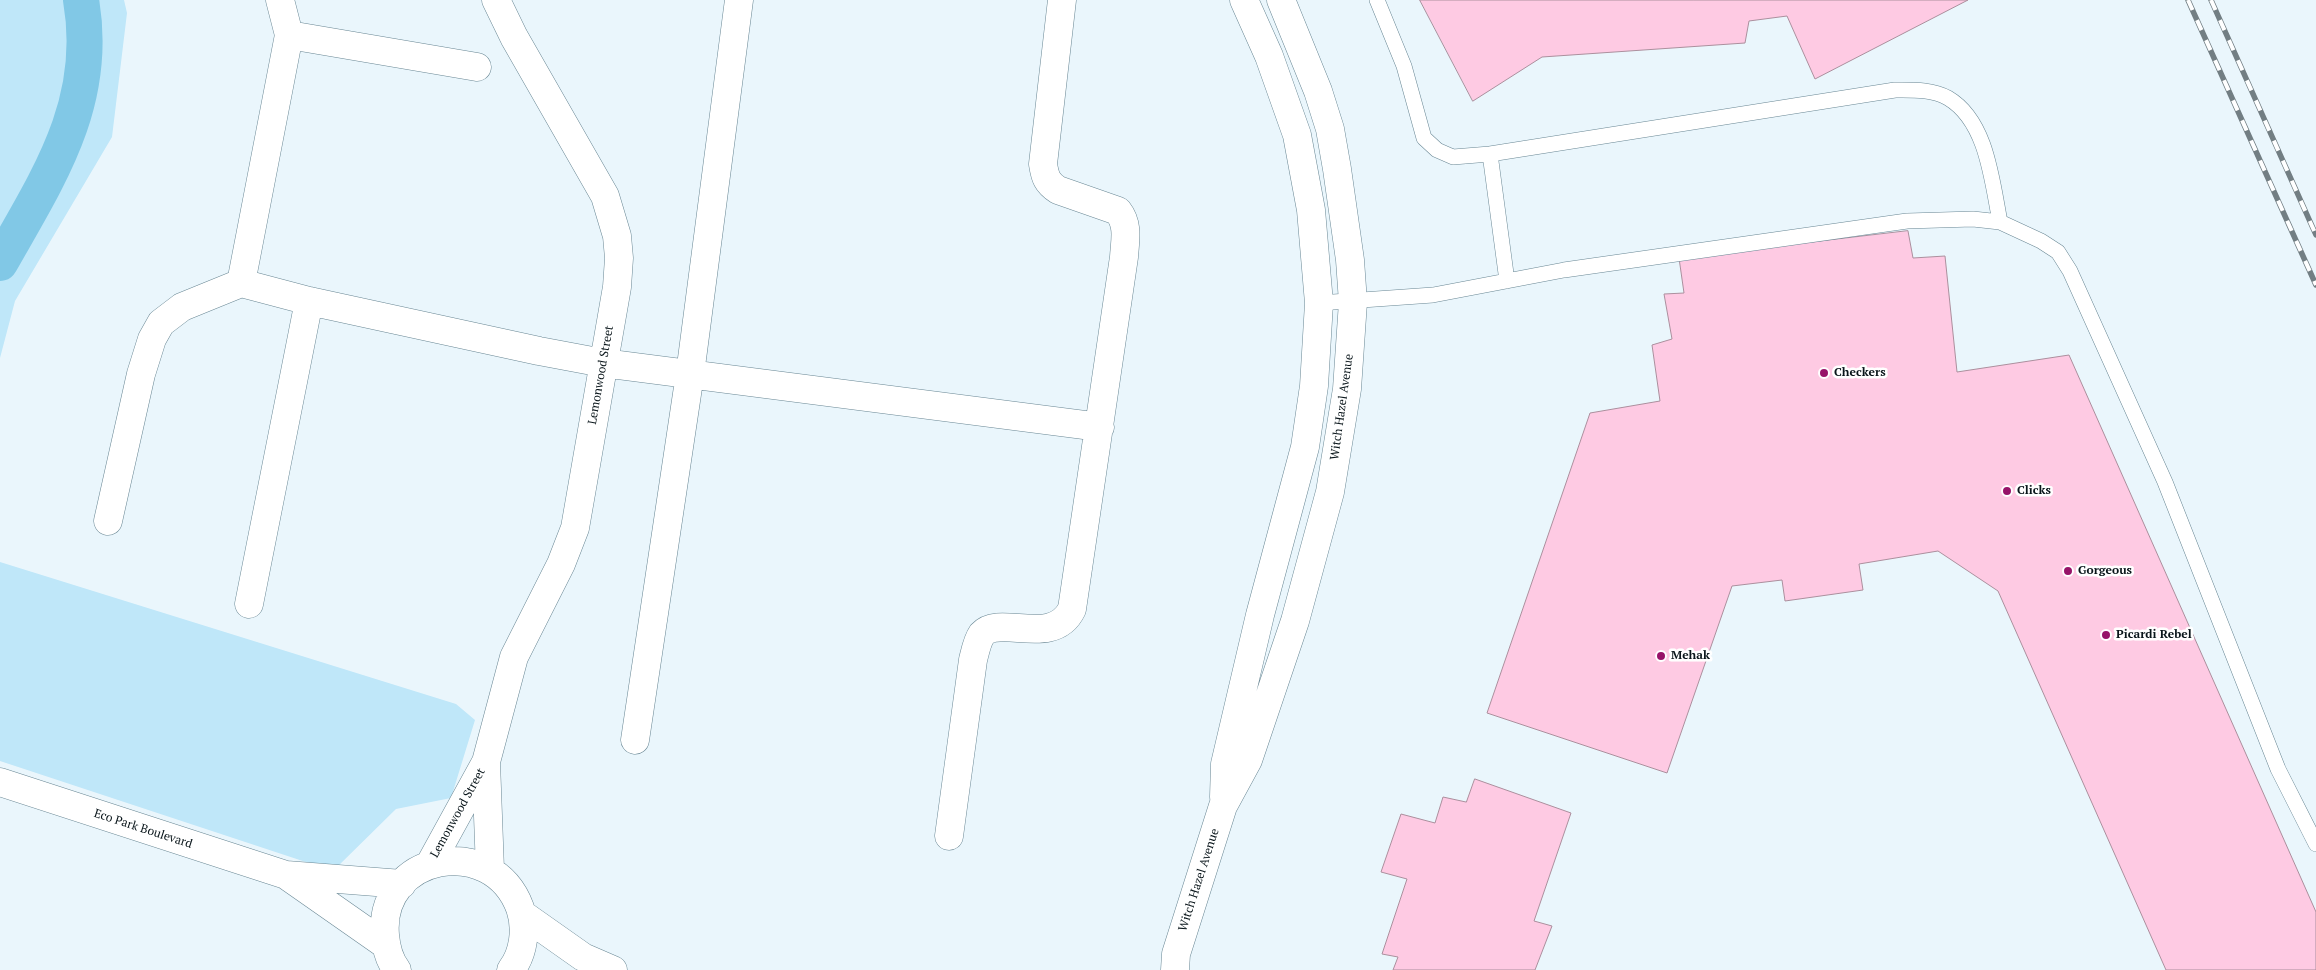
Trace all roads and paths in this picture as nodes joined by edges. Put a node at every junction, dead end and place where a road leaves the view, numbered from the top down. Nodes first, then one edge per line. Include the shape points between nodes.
1 (280, 0) edge
2 (496, 0) edge
3 (739, 0) edge
4 (1062, 0) edge
5 (1244, 0) edge
6 (1280, 0) edge
7 (1377, 0) edge
8 (289, 34) junction
9 (477, 67) dead end
10 (1490, 154) junction
11 (2000, 222) junction
12 (1506, 281) junction
13 (241, 283) junction
14 (309, 300) junction
15 (1353, 302) junction
16 (1319, 303) junction
17 (604, 363) junction
18 (690, 374) junction
19 (1100, 426) junction
20 (108, 521) dead end
21 (250, 604) dead end
22 (635, 740) dead end
23 (486, 762) junction
24 (0, 782) edge
25 (1223, 806) junction
26 (949, 836) dead end
27 (2316, 844) edge
28 (430, 864) junction
29 (490, 870) junction
30 (286, 875) junction
31 (402, 884) junction
32 (522, 914) junction
33 (386, 945) junction
34 (1172, 965) edge
35 (397, 970) edge
36 (511, 970) edge
37 (613, 970) edge

1 - 8 street
2 - 17 street, Lemonwood Street via 605,196 612,216 619,258
3 - 18 street
4 - 19 street via 1044,177 1058,190 1118,211 1124,218 1126,229
5 - 16 street, Witch Hazel Avenue via 1269,56 1297,135 1310,210
6 - 15 street, Witch Hazel Avenue via 1298,38 1330,128 1350,260
7 - 10 lane via 1404,66 1424,138 1437,150 1453,157
8 - 9 street
8 - 13 street
10 - 11 lane via 1895,90 1922,90 1946,97 1965,111 1986,150
10 - 12 lane
11 - 12 lane via 1973,219 1907,222
11 - 27 lane via 2058,252 2070,271 2166,482 2278,768
12 - 15 lane via 1433,295
13 - 14 street
13 - 20 street via 182,307 161,324 152,338
14 - 17 street
14 - 21 street
15 - 16 lane
15 - 25 street, Witch Hazel Avenue via 1347,389 1330,492 1295,621 1248,760
16 - 25 street, Witch Hazel Avenue via 1314,386 1305,447 1255,633 1225,764
17 - 18 street
17 - 23 street, Lemonwood Street via 576,528 514,657
18 - 19 street
18 - 22 street
19 - 26 street via 1072,610 1068,618 1051,627 992,628 979,640 973,660
23 - 28 street, Lemonwood Street
23 - 29 street, Lemonwood Street
24 - 30 street, Eco Park Boulevard
25 - 34 street, Witch Hazel Avenue
28 - 29 street via 451,860 471,862
28 - 31 street
29 - 32 street via 505,882
30 - 31 street, Eco Park Boulevard
30 - 33 street, Eco Park Boulevard
31 - 33 street via 386,912
32 - 36 street via 522,948
32 - 37 street via 583,957
33 - 35 street

